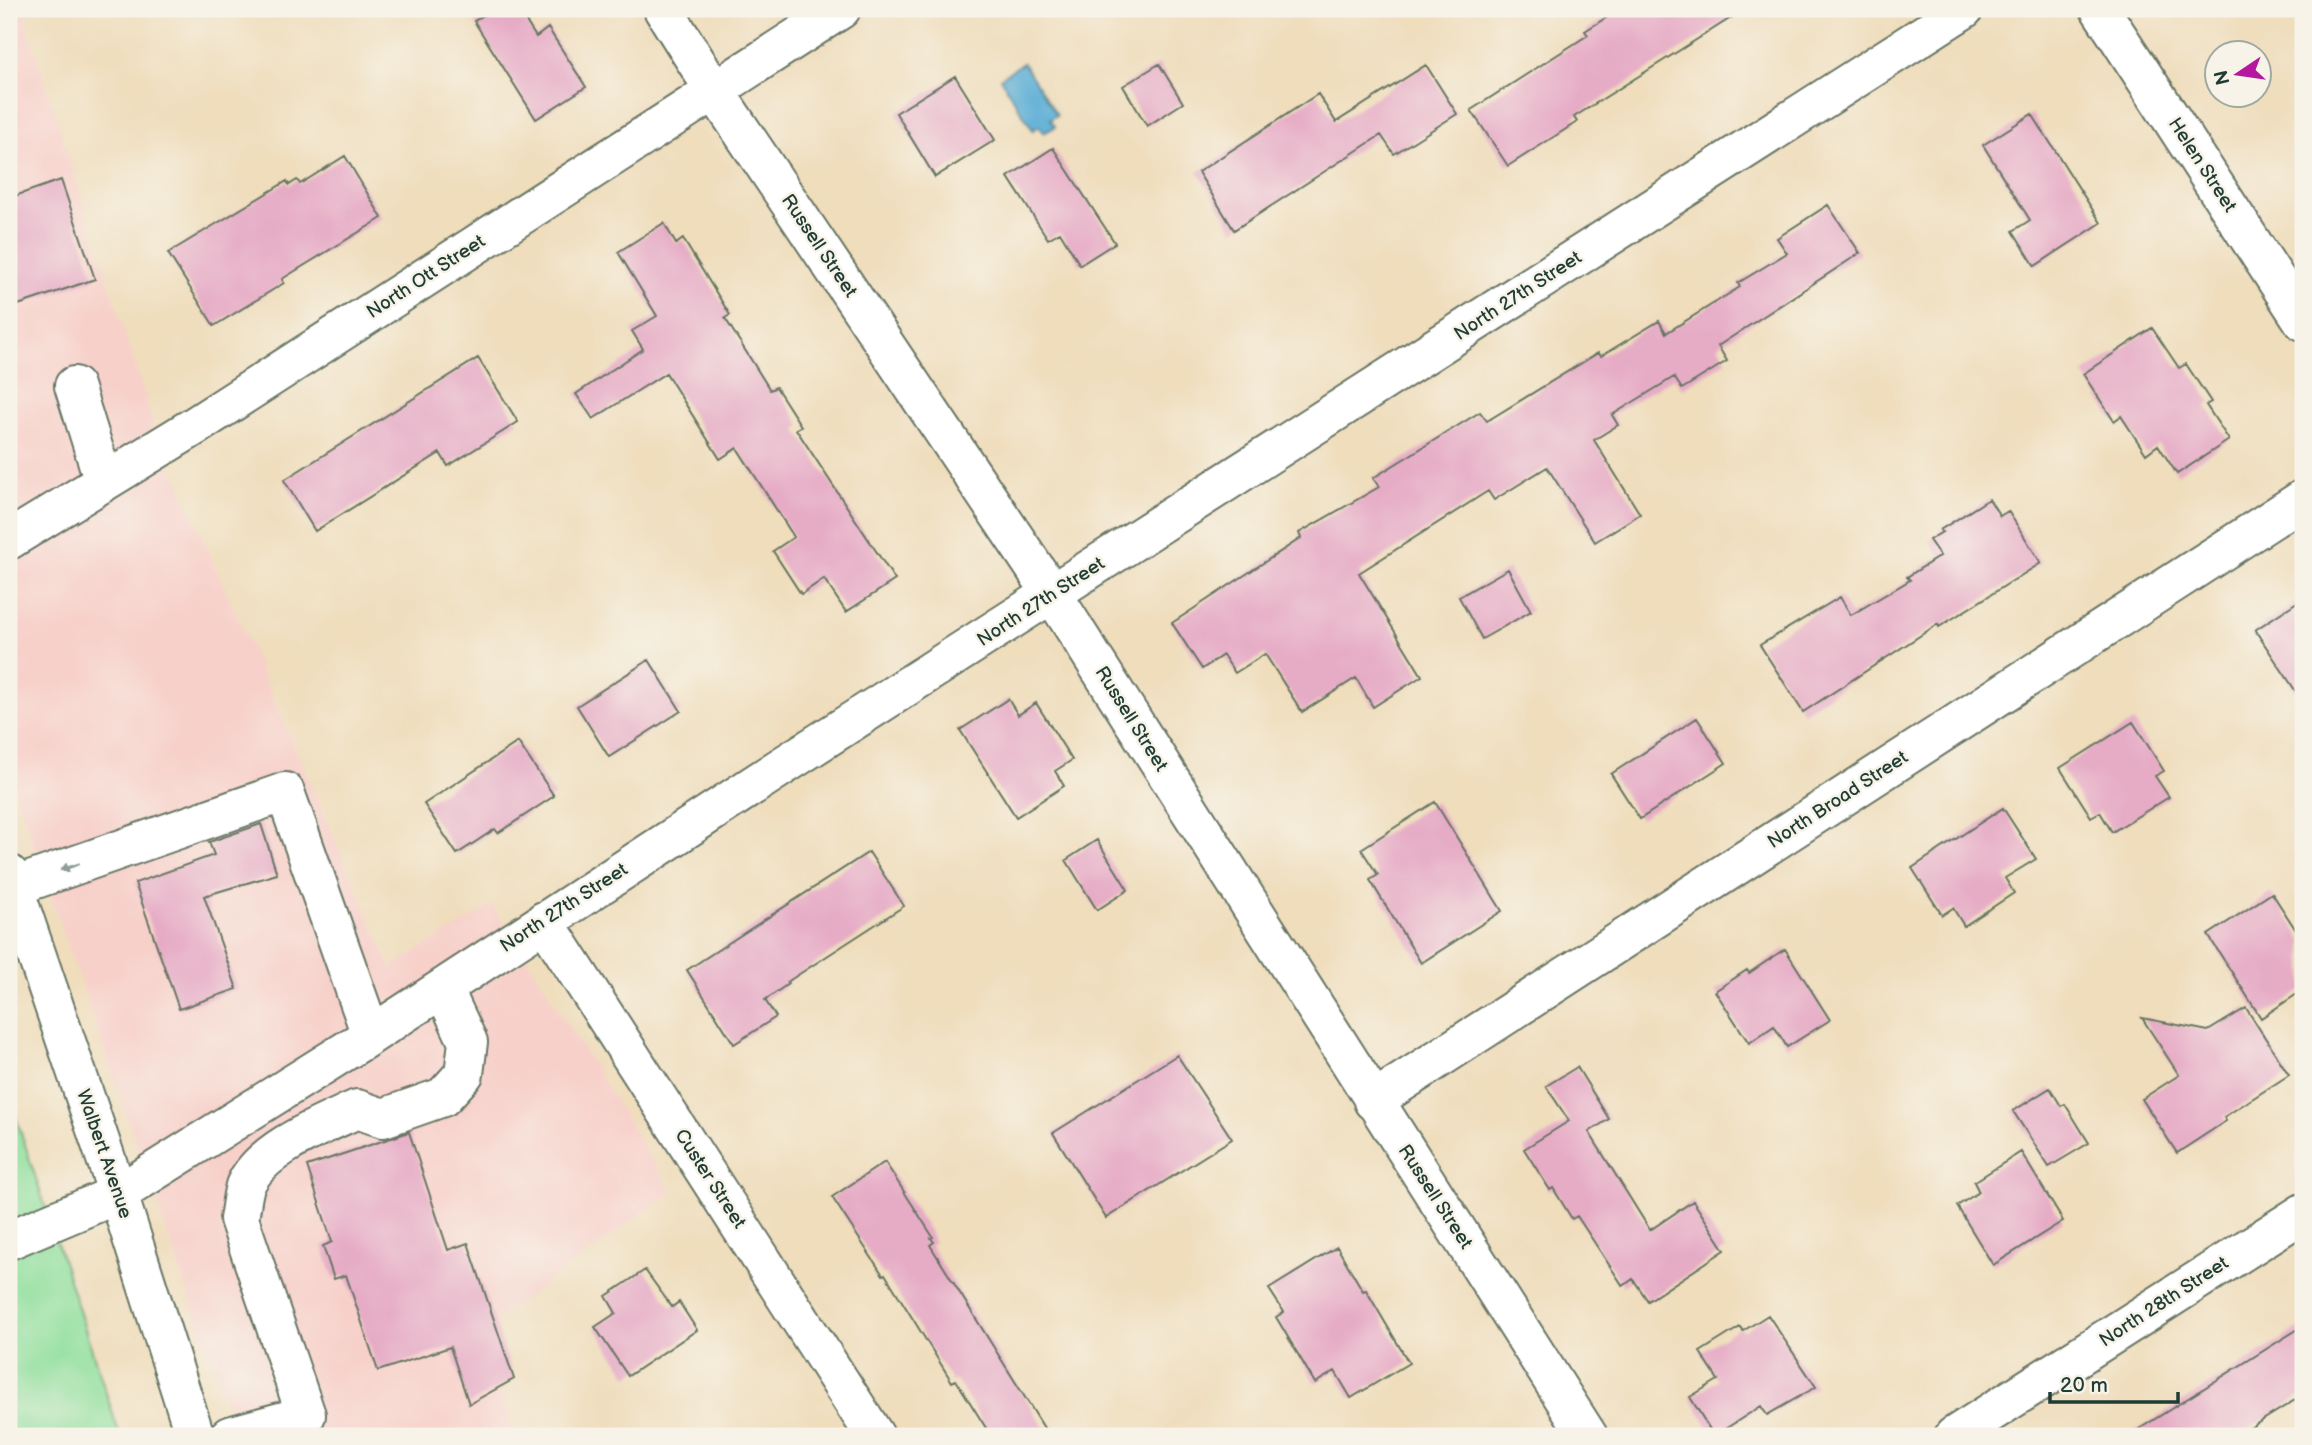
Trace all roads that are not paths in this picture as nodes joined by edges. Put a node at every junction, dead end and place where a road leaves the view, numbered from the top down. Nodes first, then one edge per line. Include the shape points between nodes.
1 (663, 9) edge
2 (841, 9) edge
3 (1964, 9) edge
4 (2100, 9) edge
5 (715, 90) junction
6 (2303, 321) edge
7 (74, 386) dead end
8 (104, 482) junction
9 (2303, 499) edge
10 (9, 540) edge
11 (1053, 595) junction
12 (11, 880) edge
13 (544, 921) junction
14 (443, 988) junction
15 (371, 1035) junction
16 (1374, 1101) junction
17 (118, 1194) junction
18 (2303, 1213) edge
19 (9, 1240) edge
20 (309, 1425) edge
21 (195, 1436) edge
22 (229, 1436) edge
23 (875, 1436) edge
24 (1588, 1436) edge
25 (1956, 1436) edge

1 - 5 street, Russell Street
2 - 5 street, North Ott Street
3 - 11 street, North 27th Street
4 - 6 street, Helen Street
5 - 8 street, North Ott Street
5 - 11 street, Russell Street
7 - 8 street
8 - 10 street, North Ott Street
9 - 16 street, North Broad Street
11 - 13 street, North 27th Street
11 - 16 street, Russell Street
15 -> 12 street via 285,792 127,847
12 - 17 street, Walbert Avenue
13 - 14 street, North 27th Street
13 - 23 street, Custer Street
14 - 15 street, North 27th Street
14 - 20 street via 468,1042 464,1074 443,1097 383,1118 357,1109 262,1161 246,1185 239,1219
15 - 17 street, North 27th Street
16 - 24 street, Russell Street
17 - 19 street, North 27th Street
17 - 21 street, Walbert Avenue
18 - 25 street, North 28th Street
20 - 22 street

